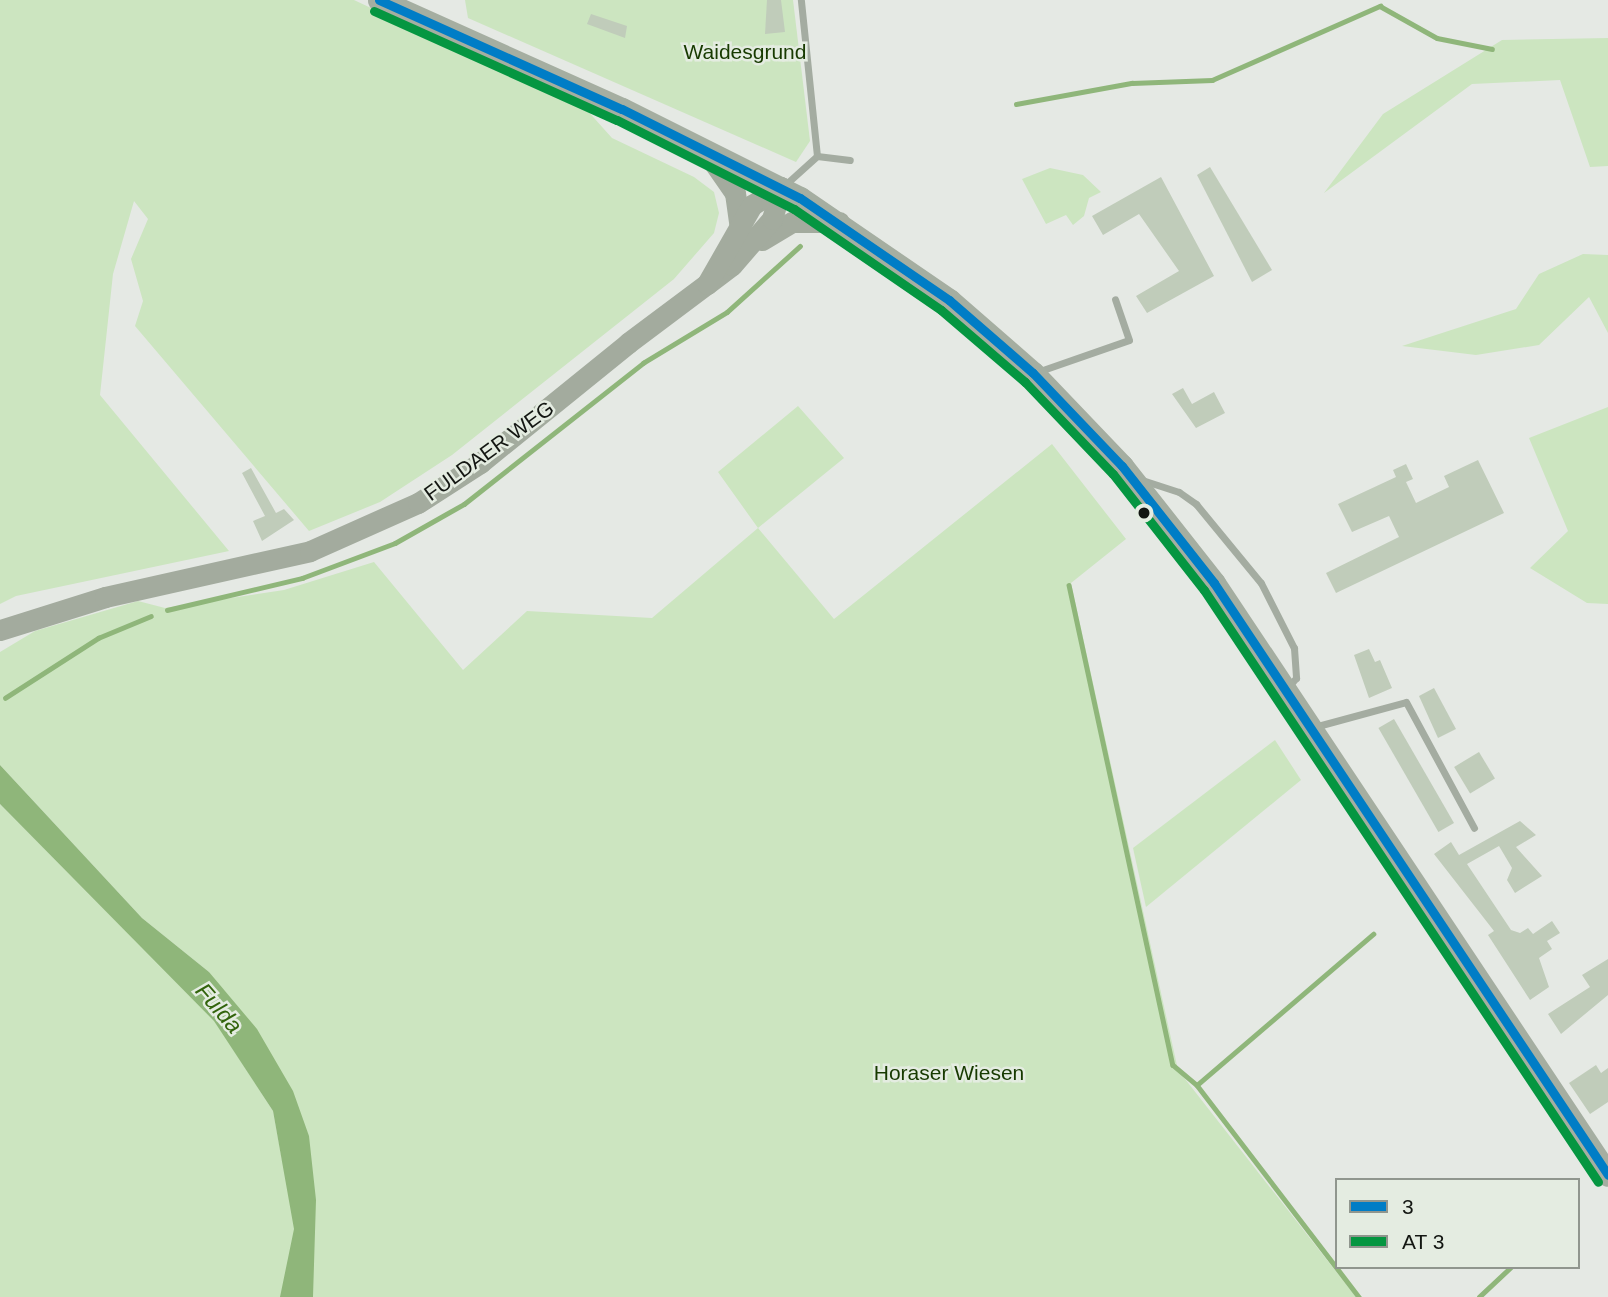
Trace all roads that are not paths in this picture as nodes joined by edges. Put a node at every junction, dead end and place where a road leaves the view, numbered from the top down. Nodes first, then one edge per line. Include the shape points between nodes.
1 (379, 0) edge
2 (801, 0) edge
3 (705, 150) junction
4 (817, 156) junction
5 (850, 160) dead end
6 (781, 187) junction
7 (839, 222) junction
8 (740, 227) junction
9 (751, 246) junction
10 (707, 284) junction
11 (1115, 299) dead end
12 (1033, 373) junction
13 (1132, 479) junction
14 (0, 630) edge
15 (1288, 687) junction
16 (1314, 727) junction
17 (1474, 828) dead end
18 (1608, 1175) edge

1 - 3 main road
2 - 4 lane
3 - 6 main road
3 - 8 main road via 735,193
4 - 5 lane
4 - 6 lane via 797,179
6 - 7 main road
6 - 8 main road, FULDAER WEG via 760,195
6 - 9 main road, FULDAER WEG via 779,207
7 - 9 main road via 792,222
7 - 12 main road via 949,300
8 - 10 main road, FULDAER WEG
9 - 10 main road, FULDAER WEG
10 - 14 main road, FULDAER WEG via 480,463 384,521 310,551 95,600
11 - 12 lane via 1129,340
12 - 13 main road
13 - 15 main road
13 - 15 lane via 1151,479 1196,504 1261,583 1294,648 1296,678
15 - 16 main road
16 - 17 lane via 1406,702
16 - 18 main road

